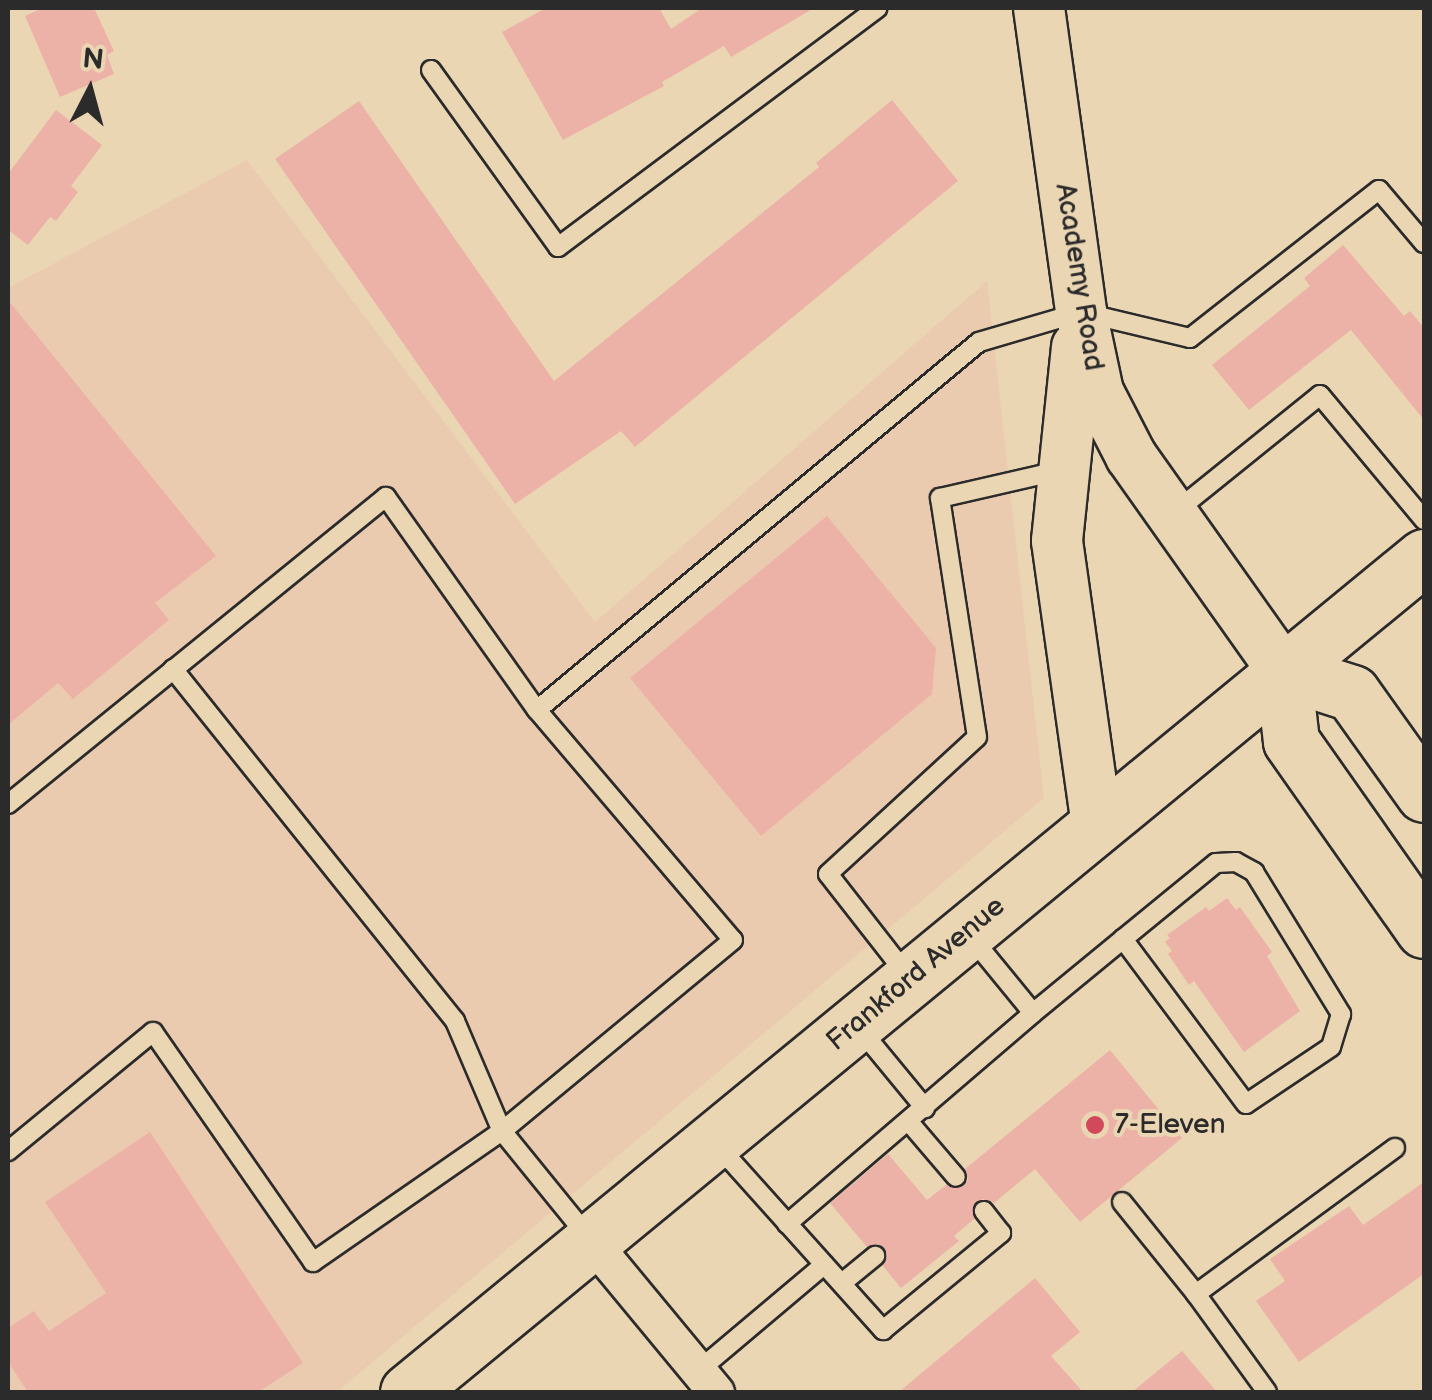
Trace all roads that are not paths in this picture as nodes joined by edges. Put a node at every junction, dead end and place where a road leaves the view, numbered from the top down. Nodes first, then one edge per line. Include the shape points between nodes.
1 (878, 8) edge
2 (1040, 8) edge
3 (431, 70) dead end
4 (1424, 242) edge
5 (1081, 312) junction
6 (1062, 470) junction
7 (1172, 514) junction
8 (1424, 520) edge
9 (1424, 557) edge
10 (174, 670) junction
11 (1283, 671) junction
12 (537, 710) junction
13 (1424, 794) edge
14 (8, 804) edge
15 (1097, 824) junction
16 (1424, 930) edge
17 (967, 932) junction
18 (1123, 938) junction
19 (910, 979) junction
20 (1033, 1014) junction
21 (855, 1024) junction
22 (925, 1108) junction
23 (909, 1122) junction
24 (502, 1130) junction
25 (713, 1141) junction
26 (1395, 1148) dead end
27 (8, 1151) edge
28 (956, 1177) dead end
29 (1122, 1202) dead end
30 (984, 1211) dead end
31 (787, 1224) junction
32 (591, 1241) junction
33 (874, 1256) dead end
34 (824, 1265) junction
35 (842, 1283) junction
36 (1196, 1294) junction
37 (707, 1382) edge
38 (408, 1392) edge
39 (1267, 1392) edge

1 - 3 lane via 558,247
2 - 5 main road, Academy Road
4 - 5 lane via 1379,190 1190,338
5 - 6 main road
5 - 7 main road, Academy Road via 1098,392
5 - 12 lane via 979,342
6 - 15 main road via 1057,541
6 - 19 lane via 940,498 978,737 828,874
7 - 8 lane via 1320,395
7 - 11 main road, Academy Road
9 - 11 main road, Frankford Avenue
10 - 12 lane via 386,498
10 - 14 lane
10 - 24 lane via 454,1020
11 - 13 main road via 1352,693
11 - 15 main road, Frankford Avenue
11 - 16 main road via 1291,741
12 - 24 lane via 734,940
15 - 17 main road, Frankford Avenue
17 - 19 main road, Frankford Avenue
17 - 20 lane
18 - 18 lane via 1246,1104 1330,1047 1341,1014 1254,872 1236,862 1216,862
18 - 20 lane
19 - 21 main road, Frankford Avenue
20 - 22 lane
21 - 22 lane
21 - 25 main road, Frankford Avenue
22 - 23 lane
23 - 28 lane
23 - 31 lane
24 - 27 lane via 313,1262 153,1032
24 - 32 lane
25 - 31 lane
25 - 32 main road, Frankford Avenue
26 - 36 lane
29 - 36 lane
30 - 35 lane via 1002,1233 883,1330
31 - 34 lane
32 - 37 street
32 - 38 main road, Frankford Avenue
33 - 35 lane
34 - 35 lane
34 - 37 lane
36 - 39 lane

